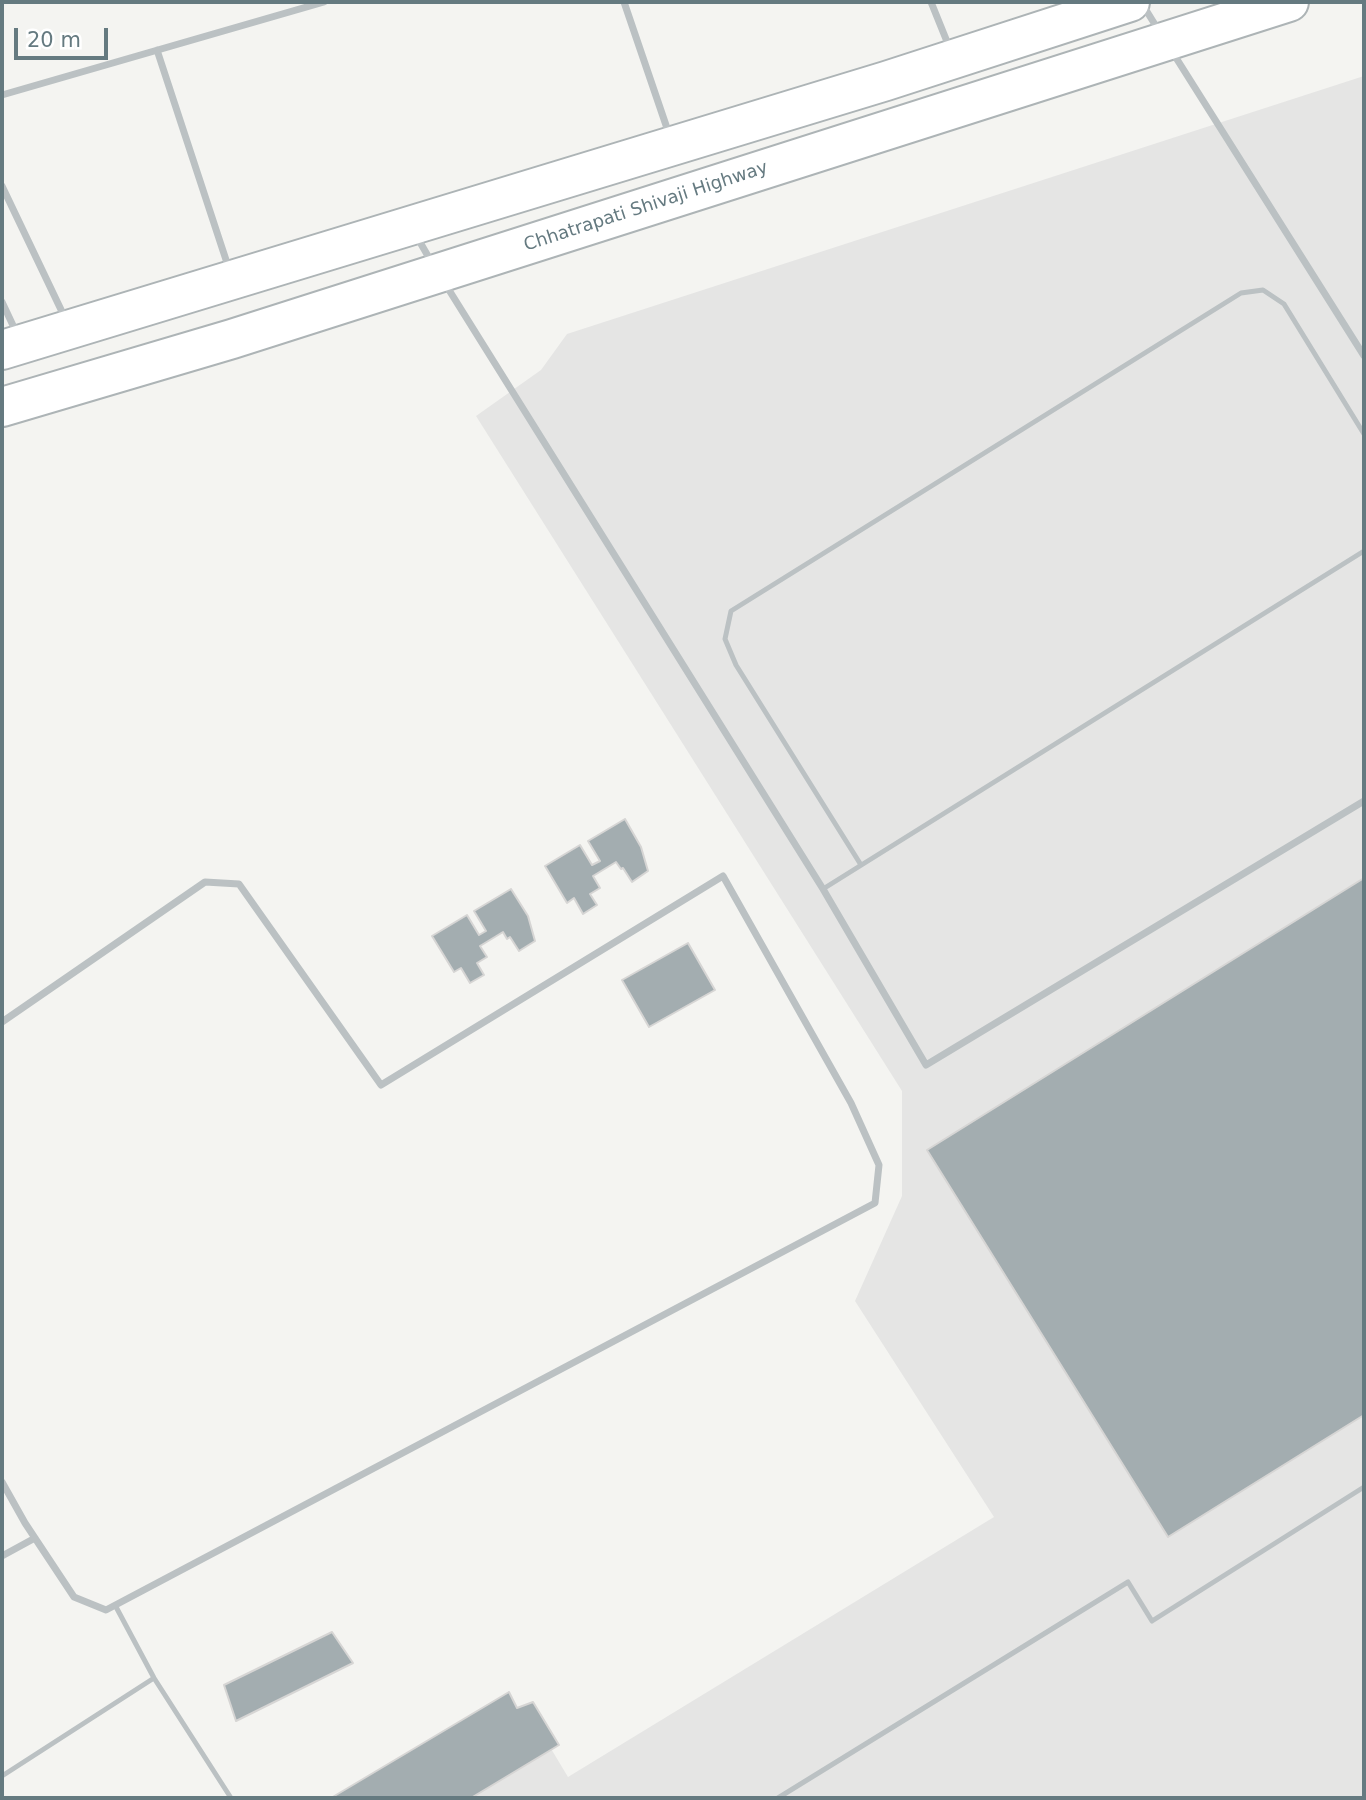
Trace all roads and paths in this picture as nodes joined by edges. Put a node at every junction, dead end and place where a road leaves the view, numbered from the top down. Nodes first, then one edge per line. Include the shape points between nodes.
1 (324, 2) edge
2 (624, 2) edge
3 (930, 2) edge
4 (1130, 2) edge
5 (1141, 2) edge
6 (1289, 2) edge
7 (1165, 40) junction
8 (158, 50) junction
9 (954, 59) junction
10 (2, 95) edge
11 (673, 146) junction
12 (2, 186) edge
13 (410, 226) junction
14 (439, 273) junction
15 (232, 280) junction
16 (2, 302) edge
17 (71, 330) junction
18 (12, 347) edge
19 (1364, 356) edge
20 (2, 407) edge
21 (1364, 434) edge
22 (1364, 551) edge
23 (1364, 801) edge
24 (861, 865) junction
25 (823, 889) junction
26 (2, 1022) edge
27 (2, 1482) edge
28 (1364, 1487) edge
29 (35, 1538) junction
30 (2, 1556) edge
31 (115, 1605) junction
32 (154, 1678) junction
33 (2, 1776) edge
34 (231, 1798) edge
35 (778, 1798) edge

1 - 8 street
2 - 11 street
3 - 9 street
4 - 9 main road
5 - 7 street
6 - 7 main road, Chhatrapati Shivaji Highway
7 - 14 main road, Chhatrapati Shivaji Highway
7 - 19 street
8 - 10 street
8 - 15 street
9 - 11 main road
11 - 13 main road
12 - 17 street
13 - 14 street
13 - 15 main road
14 - 20 main road, Chhatrapati Shivaji Highway
14 - 25 street
15 - 17 main road
16 - 18 street
17 - 18 main road
21 - 24 lane via 1284,304 1263,290 1241,293 731,611 725,639 736,665
22 - 24 lane
23 - 25 street via 926,1065
24 - 25 lane
26 - 31 street via 205,882 239,884 381,1085 723,876 850,1103 879,1165 875,1203
27 - 29 street
28 - 35 lane via 1152,1621 1128,1583
29 - 30 street
29 - 31 street via 74,1597 106,1610
31 - 32 lane
32 - 33 lane
32 - 34 lane

